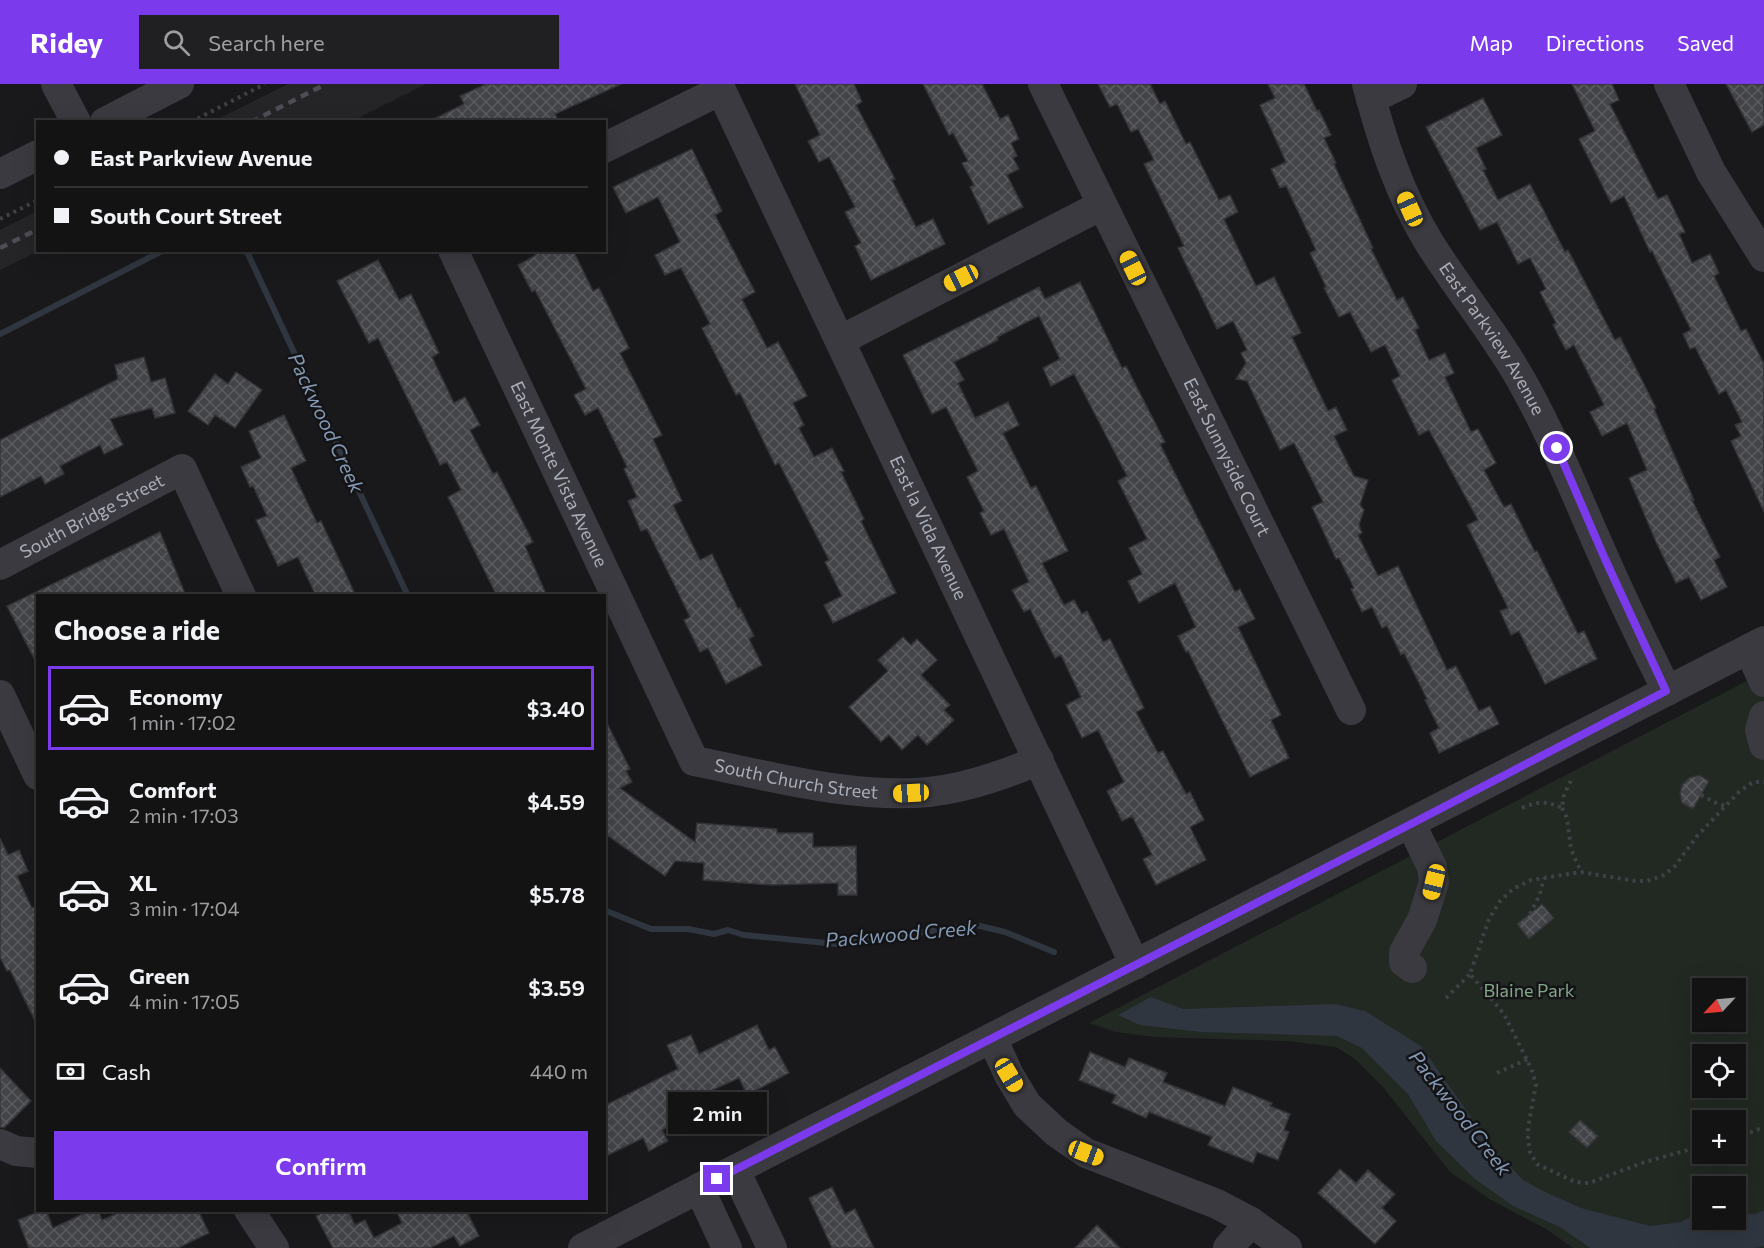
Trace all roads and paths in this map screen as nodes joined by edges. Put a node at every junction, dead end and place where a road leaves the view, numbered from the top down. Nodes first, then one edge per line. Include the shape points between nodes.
1 (56, 84) edge
2 (179, 84) edge
3 (265, 84) edge
4 (1043, 84) edge
5 (1402, 84) edge
6 (1670, 84) edge
7 (1369, 91) edge
8 (74, 120) edge
9 (109, 120) edge
10 (195, 120) edge
11 (606, 147) edge
12 (36, 156) edge
13 (0, 174) edge
14 (36, 201) edge
15 (1102, 205) junction
16 (0, 219) edge
17 (454, 252) edge
18 (1764, 257) edge
19 (841, 340) junction
20 (0, 565) edge
21 (240, 594) edge
22 (1756, 645) edge
23 (1764, 682) edge
24 (1666, 691) junction
25 (0, 695) edge
26 (1351, 710) dead end
27 (1764, 716) edge
28 (1764, 745) edge
29 (1039, 760) junction
30 (694, 761) joint
31 (36, 771) edge
32 (1572, 779) dead end
33 (1764, 782) edge
34 (1701, 795) dead end
35 (1726, 806) junction
36 (1522, 808) dead end
37 (1562, 808) junction
38 (1411, 824) junction
39 (1581, 872) junction
40 (1544, 878) junction
41 (1530, 914) dead end
42 (1135, 965) junction
43 (1412, 968) dead end
44 (1470, 974) junction
45 (1446, 998) dead end
46 (992, 1038) junction
47 (1528, 1059) junction
48 (1497, 1072) dead end
49 (1764, 1127) edge
50 (1746, 1134) edge
51 (0, 1144) edge
52 (1692, 1149) edge
53 (36, 1153) edge
54 (735, 1170) junction
55 (699, 1188) junction
56 (250, 1212) edge
57 (1251, 1222) junction
58 (274, 1248) edge
59 (583, 1248) edge
60 (727, 1248) edge
61 (772, 1248) edge
62 (1228, 1248) edge
63 (1287, 1248) edge

1 - 8 street
2 - 9 street
3 - 10 path
4 - 15 street, East Sunnyside Court
5 - 7 street
6 - 18 street via 1711,172
7 - 24 street, East Parkview Avenue via 1410,209 1547,426
11 - 19 street, East la Vida Avenue via 721,90
12 - 13 street
14 - 16 path
15 - 19 street
15 - 26 street, East Sunnyside Court
17 - 30 street, East Monte Vista Avenue
19 - 29 street, East la Vida Avenue
20 - 21 street, South Bridge Street via 182,469
22 - 23 street
22 - 24 street
24 - 38 street
25 - 31 street
27 - 28 street via 1760,730
29 - 30 street, South Church Street via 975,783 931,792 891,794 837,789
29 - 42 street, East la Vida Avenue
32 - 37 path
33 - 35 path via 1746,786
34 - 35 path
35 - 39 path via 1664,875 1635,881
36 - 37 path via 1549,802
37 - 39 path via 1571,849
38 - 42 street
38 - 43 street via 1432,867 1434,882 1422,920 1404,952 1404,962
39 - 40 path
40 - 41 path
40 - 44 path via 1521,884 1500,902 1489,919
42 - 46 street
44 - 45 path
44 - 47 path via 1504,1014
46 - 54 street
46 - 57 street via 1027,1105 1076,1147 1217,1204
47 - 48 path
47 - 52 path via 1536,1084 1528,1128 1530,1152 1544,1168 1575,1182 1589,1183
49 - 50 path
51 - 53 street
54 - 55 street
54 - 61 street
55 - 59 street
55 - 60 street
56 - 58 street
57 - 62 street
57 - 63 street

